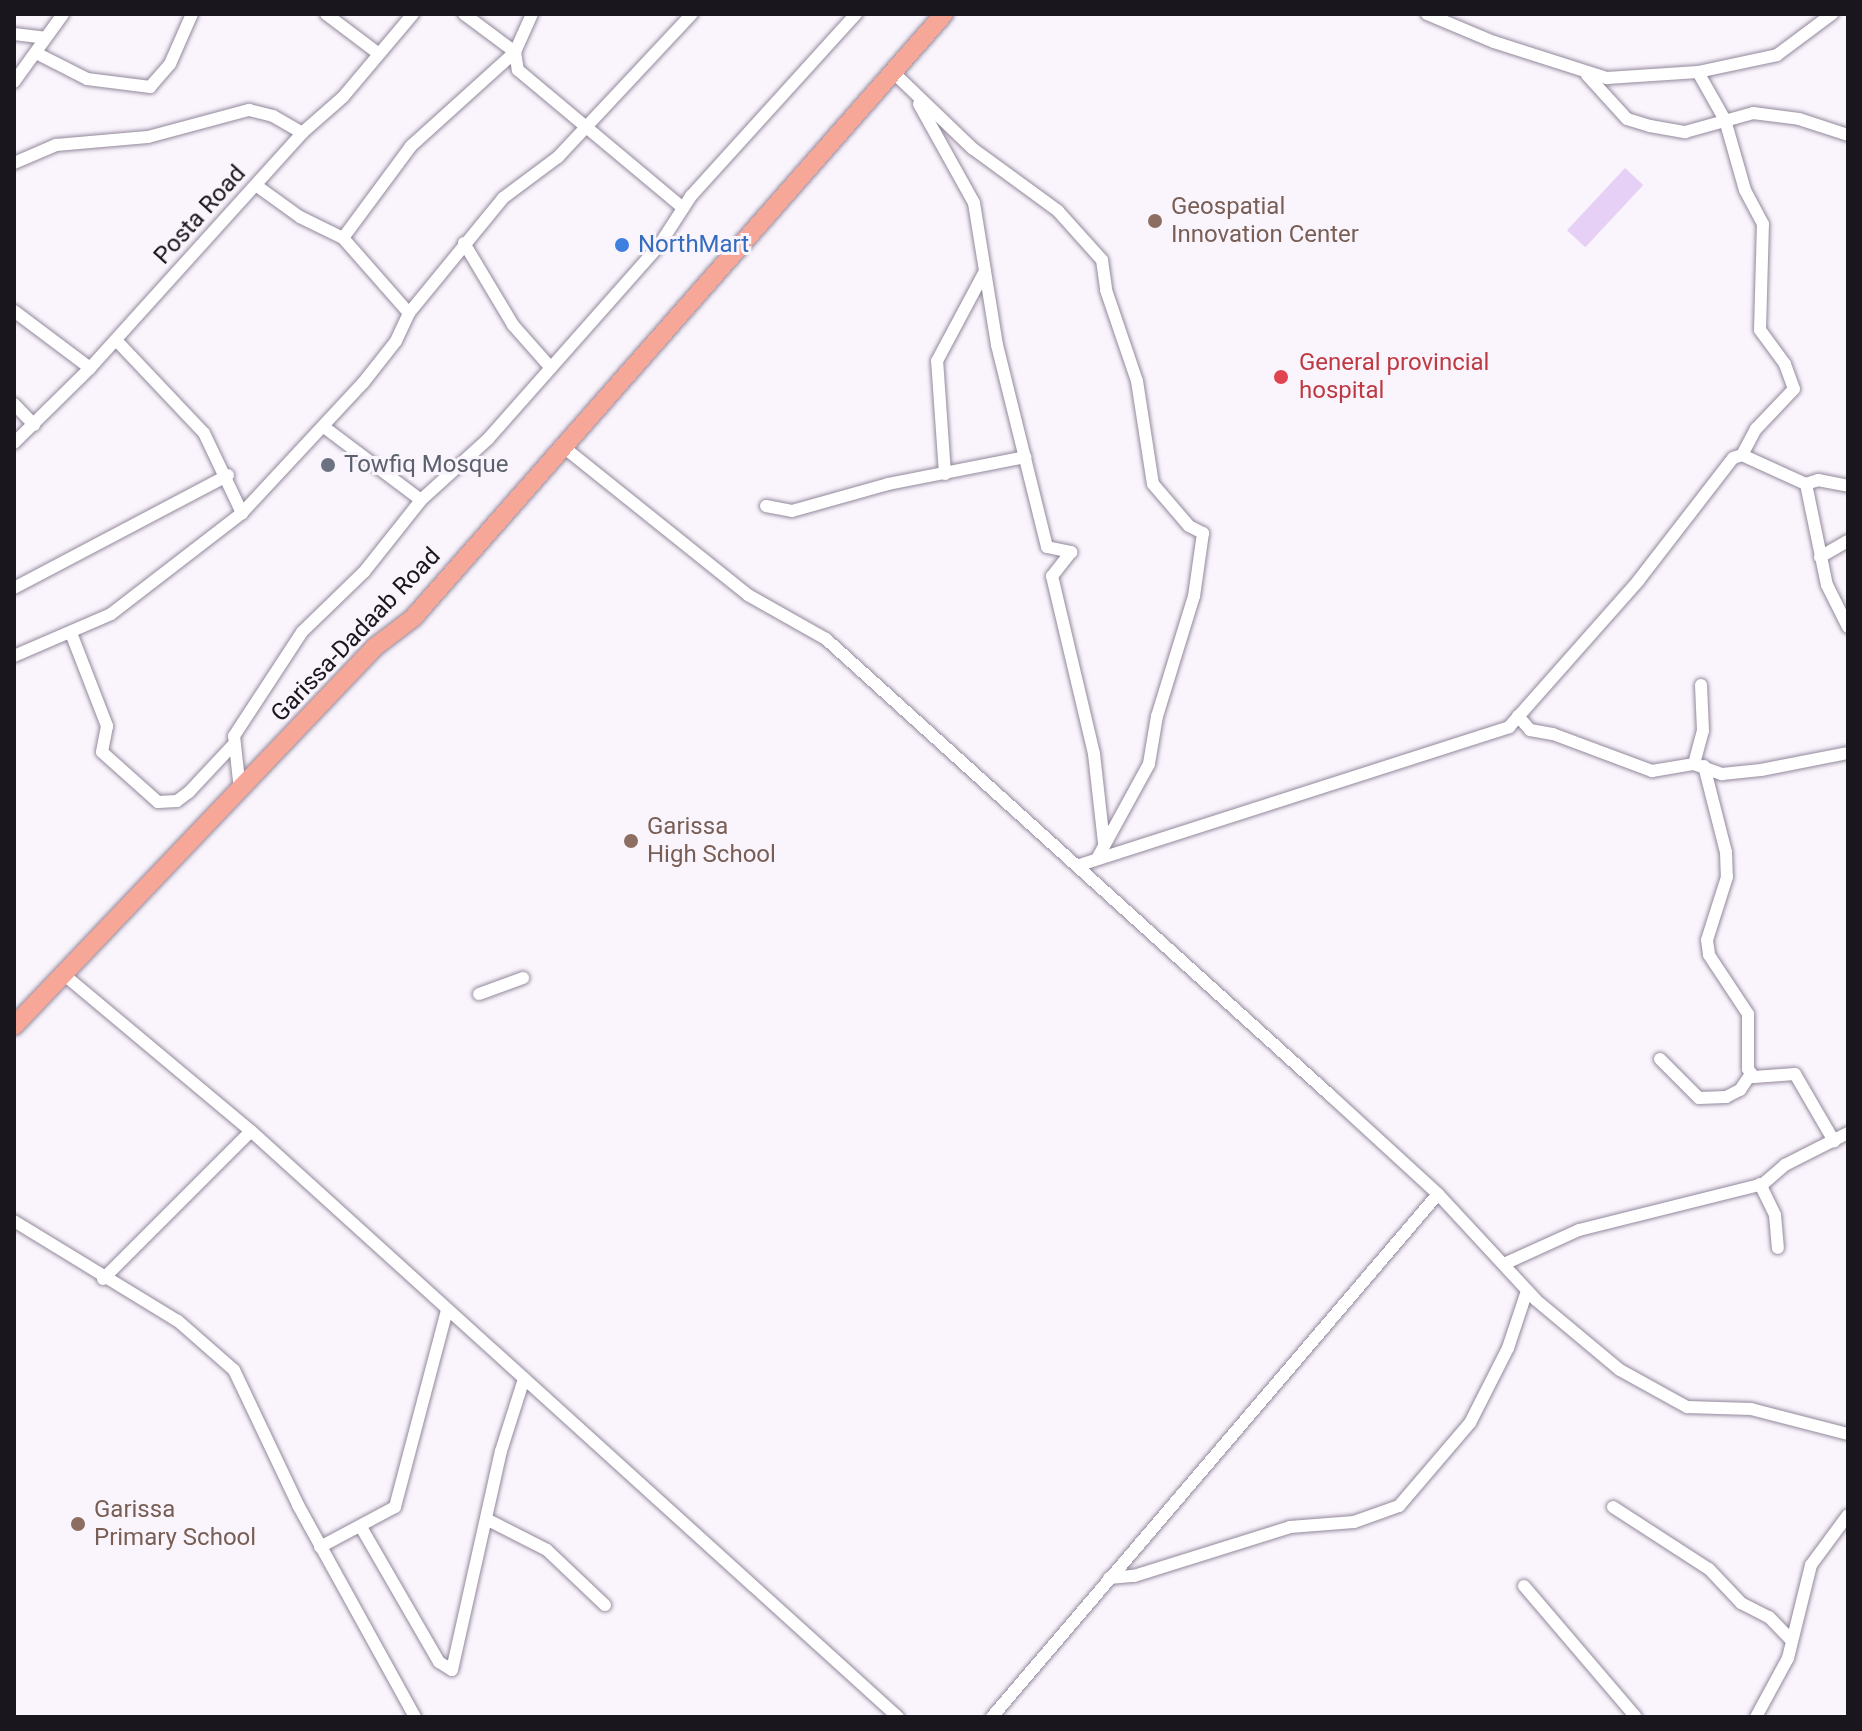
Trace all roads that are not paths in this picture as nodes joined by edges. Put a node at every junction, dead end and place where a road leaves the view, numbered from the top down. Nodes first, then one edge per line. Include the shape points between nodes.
1 (63, 14) edge
2 (192, 14) edge
3 (326, 14) edge
4 (413, 14) edge
5 (464, 14) edge
6 (532, 14) edge
7 (692, 14) edge
8 (856, 14) edge
9 (944, 14) edge
10 (1427, 14) edge
11 (1832, 14) edge
12 (14, 34) edge
13 (45, 38) junction
14 (515, 52) junction
15 (38, 54) junction
16 (379, 54) junction
17 (893, 72) junction
18 (1698, 72) junction
19 (1587, 75) junction
20 (14, 82) edge
21 (915, 96) junction
22 (1725, 120) junction
23 (586, 124) junction
24 (302, 133) junction
25 (1848, 135) edge
26 (14, 163) edge
27 (257, 186) junction
28 (683, 208) junction
29 (343, 238) junction
30 (464, 243) junction
31 (985, 271) junction
32 (14, 311) edge
33 (409, 313) junction
34 (116, 340) junction
35 (90, 368) junction
36 (551, 368) junction
37 (14, 404) edge
38 (34, 425) junction
39 (324, 427) junction
40 (14, 443) edge
41 (561, 445) junction
42 (1742, 455) junction
43 (1025, 457) junction
44 (945, 474) junction
45 (228, 475) junction
46 (1806, 484) junction
47 (1848, 486) edge
48 (421, 500) junction
49 (766, 506) dead end
50 (242, 513) junction
51 (1848, 541) edge
52 (1820, 557) junction
53 (14, 588) edge
54 (1848, 627) edge
55 (71, 633) junction
56 (14, 656) edge
57 (1701, 685) dead end
58 (1518, 716) junction
59 (232, 746) junction
60 (1848, 753) edge
61 (1699, 765) junction
62 (240, 790) junction
63 (1104, 843) junction
64 (1098, 857) junction
65 (1080, 865) junction
66 (62, 973) junction
67 (523, 978) dead end
68 (479, 994) dead end
69 (14, 1026) edge
70 (1660, 1059) dead end
71 (1750, 1075) junction
72 (251, 1131) junction
73 (1848, 1133) edge
74 (1834, 1141) junction
75 (1760, 1184) junction
76 (1438, 1194) junction
77 (14, 1221) edge
78 (1778, 1248) dead end
79 (1504, 1264) junction
80 (103, 1279) junction
81 (1527, 1291) junction
82 (447, 1310) junction
83 (524, 1379) junction
84 (1848, 1434) edge
85 (1613, 1507) dead end
86 (1848, 1515) edge
87 (488, 1520) junction
88 (361, 1527) junction
89 (320, 1547) junction
90 (1109, 1578) junction
91 (1524, 1586) dead end
92 (605, 1605) dead end
93 (1792, 1641) junction
94 (415, 1717) edge
95 (898, 1717) edge
96 (992, 1717) edge
97 (1636, 1717) edge
98 (1756, 1717) edge

1 - 13 street
2 - 15 street via 170,64 150,87 87,79
3 - 16 street
4 - 16 street, Posta Road
5 - 14 street
6 - 14 street
7 - 23 street
8 - 28 street
9 - 17 highway, Garissa-Dadaab Road
10 - 19 street
11 - 18 street via 1777,55
12 - 13 street
13 - 15 street
14 - 23 street via 518,70
14 - 29 street via 411,146
15 - 20 street
16 - 24 street, Posta Road
17 - 21 street
17 - 41 highway, Garissa-Dadaab Road
18 - 19 street
18 - 22 street
19 - 22 street via 1627,119 1685,132
21 - 31 street via 974,203
21 - 63 street via 972,148 1058,211 1102,260 1106,290 1137,381 1153,484 1189,526 1203,533 1194,596 1157,716 1149,764
22 - 25 street via 1771,114
22 - 42 street via 1745,190 1763,224 1760,330 1785,364 1794,389 1756,429
23 - 28 street
23 - 30 street via 538,175 512,190
24 - 26 street via 273,116 249,110 148,137 56,145
24 - 27 street, Posta Road
27 - 29 street via 307,221
27 - 34 street, Posta Road
28 - 36 street via 658,247
29 - 33 street
30 - 33 street
30 - 36 street via 513,325
31 - 43 street
31 - 44 street via 937,361
32 - 35 street
33 - 39 street via 396,341
34 - 35 street, Posta Road
34 - 45 street via 204,433
35 - 38 street, Posta Road
36 - 48 street via 463,466
37 - 38 street
38 - 40 street, Posta Road
39 - 48 street via 370,456
39 - 50 street
41 - 62 highway, Garissa-Dadaab Road via 413,618 375,647
41 - 65 street via 748,595 826,639
42 - 46 street
42 - 58 street via 1733,458 1638,581
43 - 44 street
43 - 63 street via 1047,547 1071,552 1052,576 1094,754
44 - 49 street via 792,511
45 - 50 street
45 - 53 street
46 - 47 street via 1818,480
46 - 52 street
48 - 59 street via 364,572 302,632
50 - 55 street via 111,614
51 - 52 street
52 - 54 street
55 - 56 street
55 - 59 street via 107,726 102,752 158,802 177,801 189,792
57 - 61 street
58 - 61 street via 1530,730 1652,771
58 - 64 street via 1509,727 1468,741
59 - 62 street
60 - 61 street via 1722,774
61 - 71 street via 1726,852 1727,877 1707,940 1709,955 1748,1014
62 - 66 highway, Garissa-Dadaab Road
63 - 64 street
64 - 65 street
65 - 76 street
66 - 69 highway, Garissa-Dadaab Road
66 - 72 street
67 - 68 street
70 - 71 street via 1699,1098 1726,1097 1740,1090
71 - 74 street via 1795,1074
72 - 80 street
72 - 82 street
73 - 74 street
74 - 75 street
75 - 78 street via 1775,1215
75 - 79 street via 1579,1230
76 - 79 street
76 - 90 street
77 - 80 street
79 - 81 street
80 - 89 street via 178,1321 234,1370
81 - 84 street via 1620,1370 1669,1401 1708,1411 1751,1409
81 - 90 street via 1508,1348 1470,1423 1399,1506 1354,1522 1290,1527 1134,1576
82 - 83 street
82 - 88 street via 395,1507
83 - 87 street via 501,1451
83 - 95 street
85 - 93 street via 1709,1569 1741,1603 1769,1617
86 - 93 street via 1811,1565
87 - 88 street via 452,1670 439,1662
87 - 92 street via 547,1550
88 - 89 street
89 - 94 street
90 - 96 street
91 - 97 street
93 - 98 street

